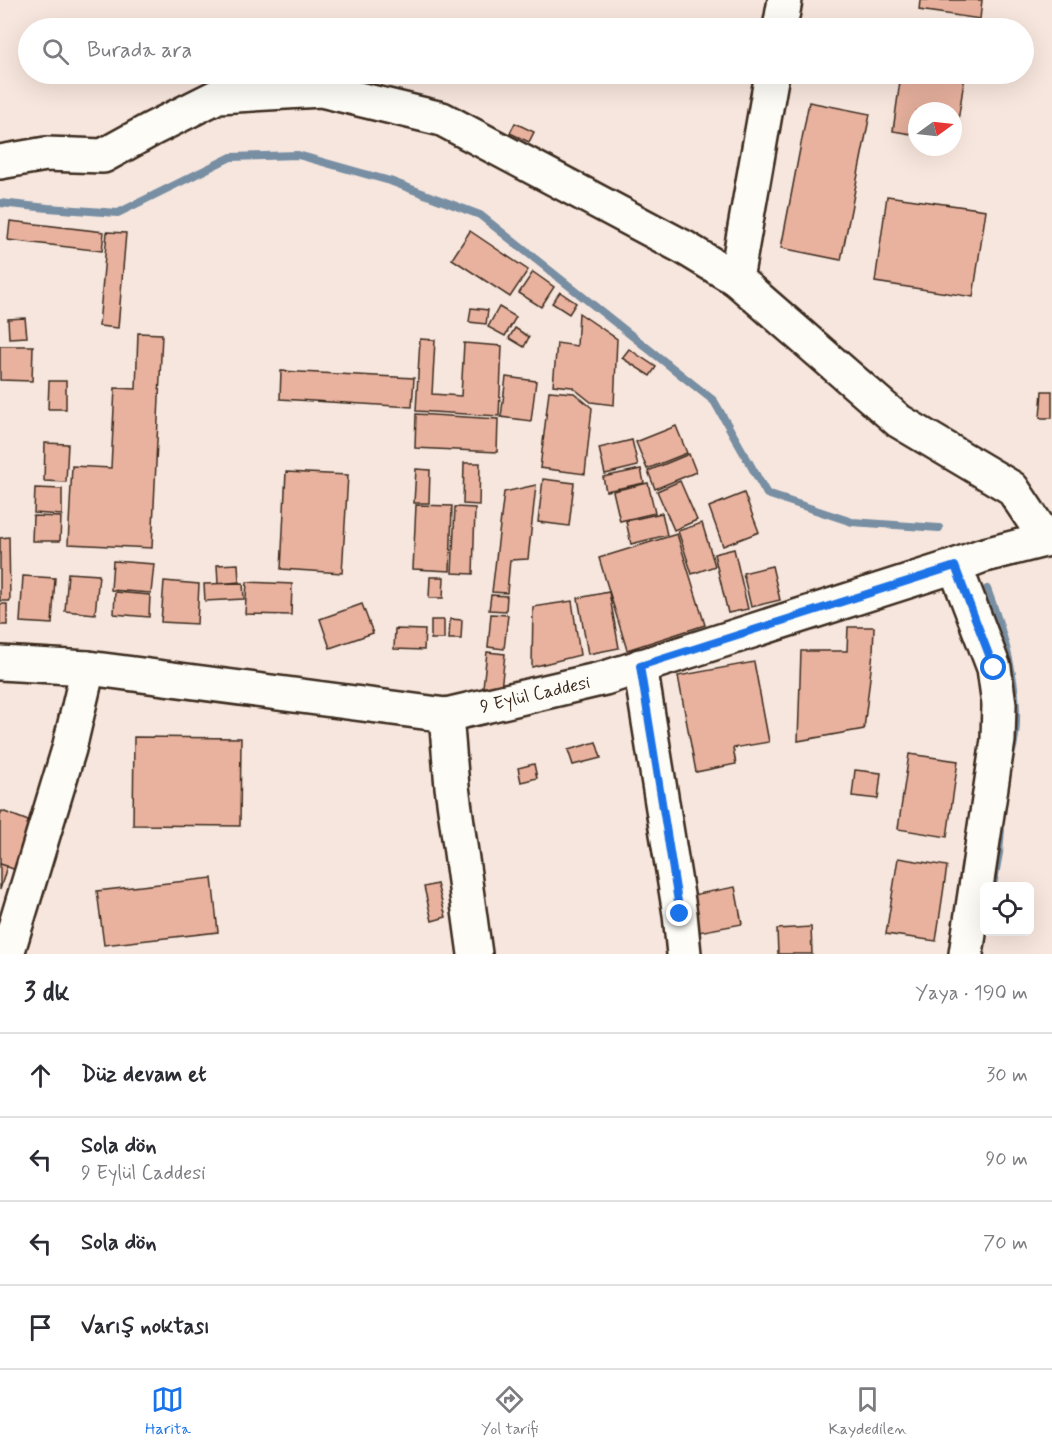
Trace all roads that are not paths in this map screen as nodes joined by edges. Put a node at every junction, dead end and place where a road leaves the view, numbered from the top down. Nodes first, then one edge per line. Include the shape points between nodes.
1 (785, 0) edge
2 (782, 18) edge
3 (770, 84) edge
4 (0, 162) edge
5 (736, 279) junction
6 (1049, 539) edge
7 (955, 566) junction
8 (0, 663) edge
9 (640, 666) junction
10 (88, 668) junction
11 (446, 715) junction
12 (7, 954) edge
13 (476, 954) edge
14 (684, 954) edge
15 (966, 954) edge

1 - 2 street
3 - 5 street
4 - 5 street via 46,154 103,156 218,96 321,90 442,119
5 - 6 street via 899,421 1012,489
6 - 7 street, 9 Eylül Caddesi
7 - 9 street, 9 Eylül Caddesi
7 - 15 street via 994,668 999,704 998,740
8 - 10 street, 9 Eylül Caddesi
9 - 11 street, 9 Eylül Caddesi via 605,678
9 - 14 street
10 - 11 street, 9 Eylül Caddesi
10 - 12 street via 69,748
11 - 13 street via 452,787

